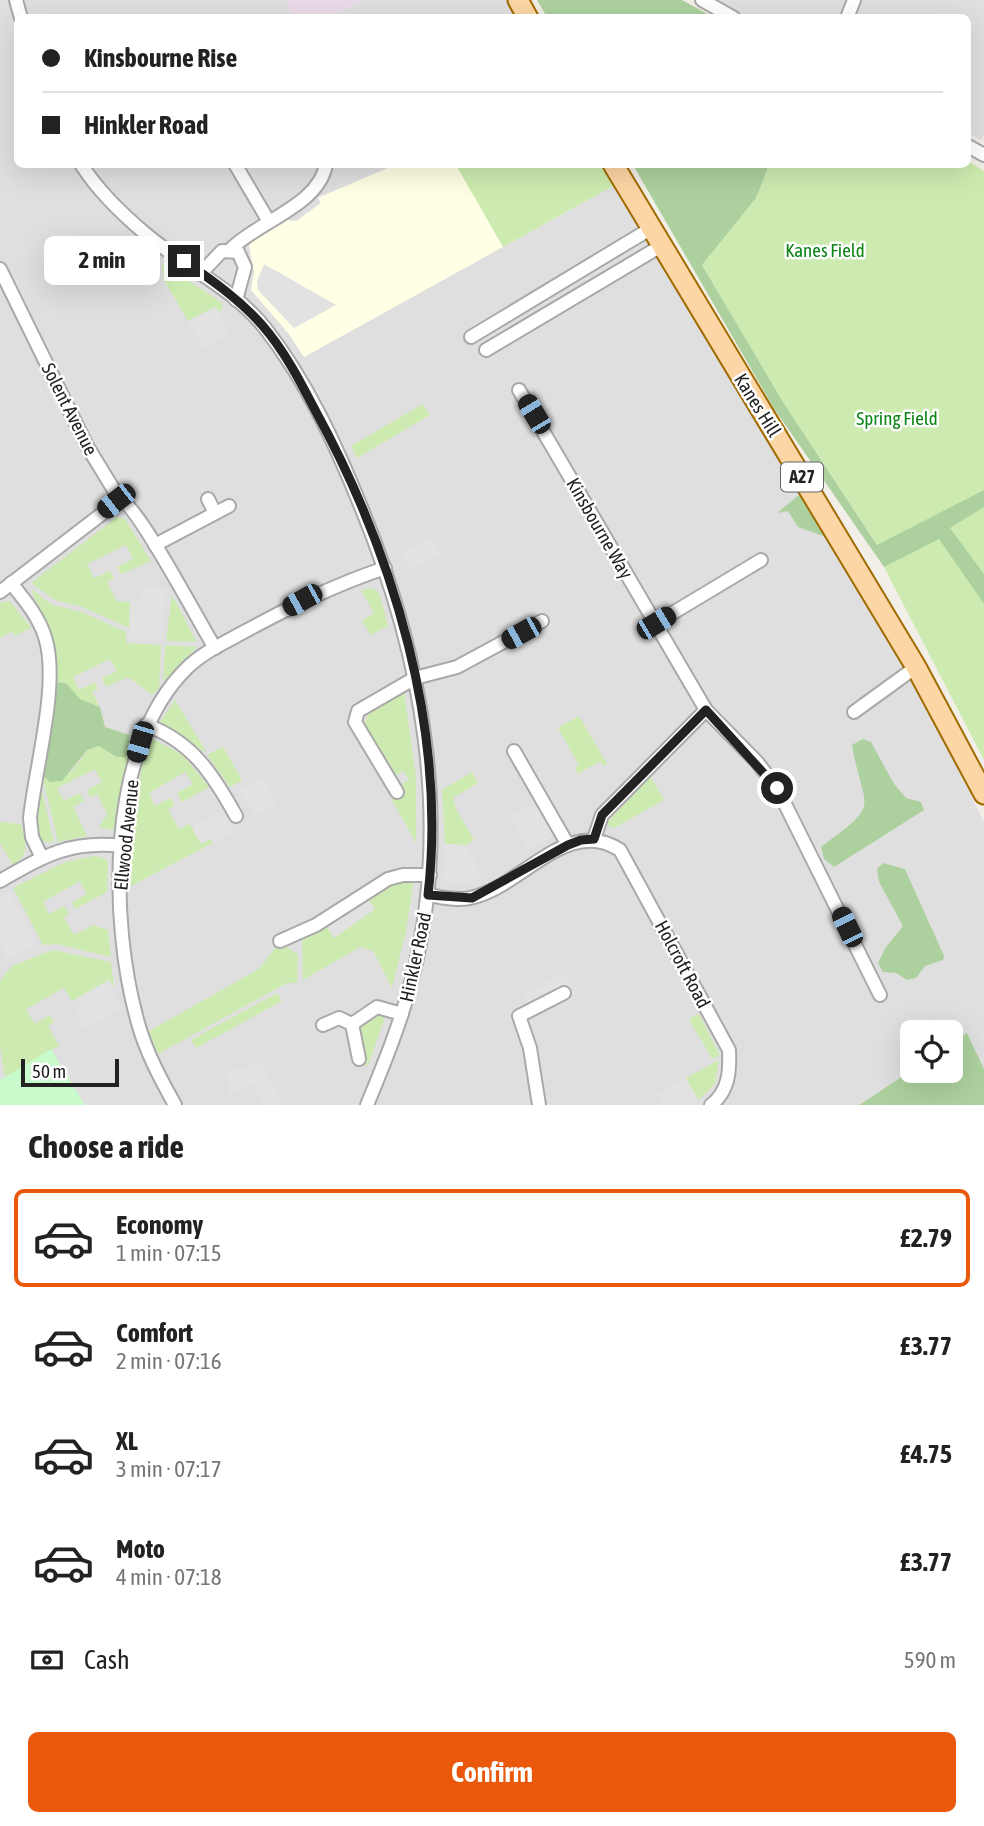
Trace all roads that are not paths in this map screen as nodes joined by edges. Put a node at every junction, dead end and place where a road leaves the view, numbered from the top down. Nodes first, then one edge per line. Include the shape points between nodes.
1 (702, 0) edge
2 (727, 14) edge
3 (84, 168) edge
4 (237, 168) edge
5 (325, 168) edge
6 (615, 168) edge
7 (268, 220) junction
8 (655, 238) junction
9 (231, 249) junction
10 (0, 269) edge
11 (201, 273) junction
12 (236, 300) junction
13 (471, 337) dead end
14 (486, 351) dead end
15 (519, 390) dead end
16 (208, 499) dead end
17 (120, 500) junction
18 (229, 506) dead end
19 (215, 513) junction
20 (155, 545) junction
21 (761, 559) dead end
22 (386, 568) junction
23 (11, 583) junction
24 (0, 592) edge
25 (542, 621) dead end
26 (656, 623) junction
27 (215, 648) junction
28 (916, 667) junction
29 (415, 678) junction
30 (706, 710) junction
31 (854, 712) dead end
32 (146, 725) junction
33 (514, 751) dead end
34 (397, 785) dead end
35 (984, 794) edge
36 (236, 816) dead end
37 (594, 839) junction
38 (568, 845) junction
39 (122, 846) junction
40 (41, 858) junction
41 (430, 875) junction
42 (0, 881) edge
43 (428, 895) junction
44 (281, 941) dead end
45 (564, 993) dead end
46 (880, 995) dead end
47 (402, 1014) junction
48 (326, 1021) dead end
49 (352, 1024) junction
50 (359, 1059) dead end
51 (175, 1105) edge
52 (367, 1105) edge
53 (539, 1105) edge
54 (711, 1105) edge

1 - 2 street
3 - 11 street, Hinkler Road via 147,235
4 - 7 street
5 - 7 street via 309,195
6 - 8 main road, Kanes Hill / A27
7 - 9 street
8 - 13 street
8 - 14 street
8 - 28 main road, Kanes Hill / A27
9 - 11 street via 222,251
9 - 12 street via 238,252 245,267
10 - 17 street, Solent Avenue via 87,446
11 - 12 street, Hinkler Road
12 - 22 street, Hinkler Road via 264,327 292,367 344,467
15 - 26 street, Kinsbourne Way
16 - 19 street
17 - 20 street, Solent Avenue via 128,503
17 - 23 street
18 - 19 street
19 - 20 street
20 - 27 street, Solent Avenue
21 - 26 street
22 - 27 street, Ellwood Avenue via 302,600
22 - 29 street, Hinkler Road
23 - 24 street
23 - 40 street via 38,621 49,656 30,818
25 - 29 street via 457,667
26 - 30 street, Kinsbourne Way
27 - 32 street, Ellwood Avenue via 169,688
28 - 31 street
28 - 35 main road, Kanes Hill / A27
29 - 34 street via 356,715 355,722
29 - 41 street, Hinkler Road via 429,790
30 - 37 street via 602,815
30 - 46 street, Kinsbourne Way via 777,788
32 - 36 street via 198,758
32 - 39 street, Ellwood Avenue via 131,779
33 - 38 street
37 - 38 street
37 - 54 street, Holcroft Road via 615,846 629,862 729,1050 728,1079
38 - 43 street via 472,898
39 - 40 street via 90,843
39 - 51 street, Ellwood Avenue via 120,920 133,1004 150,1058
40 - 42 street
41 - 43 street, Hinkler Road
41 - 44 street via 388,878 316,925
43 - 47 street, Hinkler Road
45 - 53 street via 519,1016 530,1048
47 - 49 street via 377,1007
47 - 52 street, Hinkler Road
48 - 49 street via 339,1018
49 - 50 street

